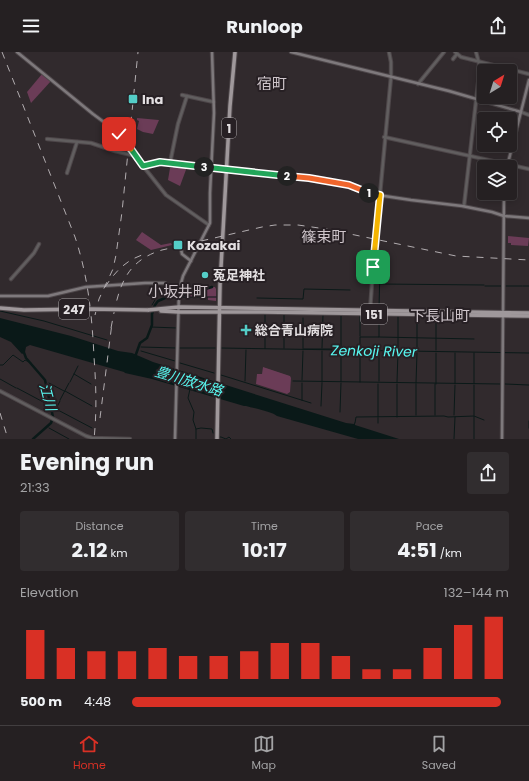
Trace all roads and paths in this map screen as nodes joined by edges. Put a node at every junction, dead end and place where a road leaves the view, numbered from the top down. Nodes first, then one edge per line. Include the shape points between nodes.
1 (17, 52) edge
2 (212, 52) edge
3 (234, 52) edge
4 (291, 52) edge
5 (388, 52) edge
6 (444, 52) edge
7 (476, 52) edge
8 (456, 53) edge
9 (453, 59) dead end
10 (479, 62) junction
11 (529, 74) edge
12 (391, 77) junction
13 (529, 80) edge
14 (418, 84) junction
15 (182, 95) dead end
16 (186, 96) junction
17 (476, 99) junction
18 (214, 102) junction
19 (521, 112) junction
20 (529, 115) edge
21 (385, 138) junction
22 (47, 140) dead end
23 (78, 142) junction
24 (136, 156) junction
25 (469, 156) junction
26 (484, 160) edge
27 (509, 160) edge
28 (170, 163) junction
29 (143, 166) junction
30 (517, 167) edge
31 (211, 168) junction
32 (529, 169) edge
33 (226, 170) junction
34 (67, 173) dead end
35 (379, 195) junction
36 (504, 200) edge
37 (464, 206) junction
38 (504, 216) junction
39 (529, 218) edge
40 (209, 225) junction
41 (39, 244) dead end
42 (181, 249) dead end
43 (191, 261) junction
44 (11, 279) dead end
45 (179, 293) junction
46 (0, 296) edge
47 (179, 307) junction
48 (0, 308) edge
49 (154, 310) junction
50 (218, 310) junction
51 (179, 312) junction
52 (369, 312) junction
53 (529, 313) edge
54 (504, 314) junction
55 (529, 316) edge
56 (0, 391) edge
57 (89, 438) edge
58 (130, 439) edge
59 (174, 439) edge
60 (216, 439) edge
61 (502, 439) edge

1 - 24 main road via 116,131
2 - 18 main road
3 - 33 highway, 1
4 - 12 main road
5 - 12 street
6 - 14 street
7 - 10 street
8 - 9 street
8 - 10 street
10 - 11 street
10 - 17 street
12 - 14 main road
12 - 21 street
13 - 19 main road
14 - 17 main road
15 - 16 street
16 - 18 street
16 - 28 street
17 - 19 main road
17 - 25 street
18 - 31 main road
19 - 20 street
19 - 27 main road
21 - 25 street
21 - 35 street
22 - 23 street
23 - 24 street via 91,143
23 - 34 street
24 - 29 main road
25 - 26 street
25 - 37 street
28 - 29 main road via 157,162
28 - 31 main road
29 - 40 street via 166,195
30 - 32 street
31 - 33 main road
31 - 40 main road
33 - 35 main road via 309,178 349,185
33 - 50 highway, 1
35 - 37 main road
35 - 52 street
36 - 38 main road
37 - 38 main road
38 - 39 main road
38 - 54 main road
40 - 43 main road
41 - 44 street
42 - 43 main road via 182,254
43 - 45 main road via 183,276
45 - 46 main road via 167,284 156,282 92,286 48,296
45 - 47 main road
47 - 49 highway, 247
47 - 50 highway, 247
47 - 51 main road
48 - 49 highway, 247, bridge
49 - 51 highway, 247
50 - 51 highway, 247
50 - 52 highway, 151
50 - 60 highway, 1
51 - 59 main road
52 - 54 highway, 151
53 - 54 highway, 151
54 - 55 highway, 151
54 - 61 main road
56 - 57 street
57 - 58 street

